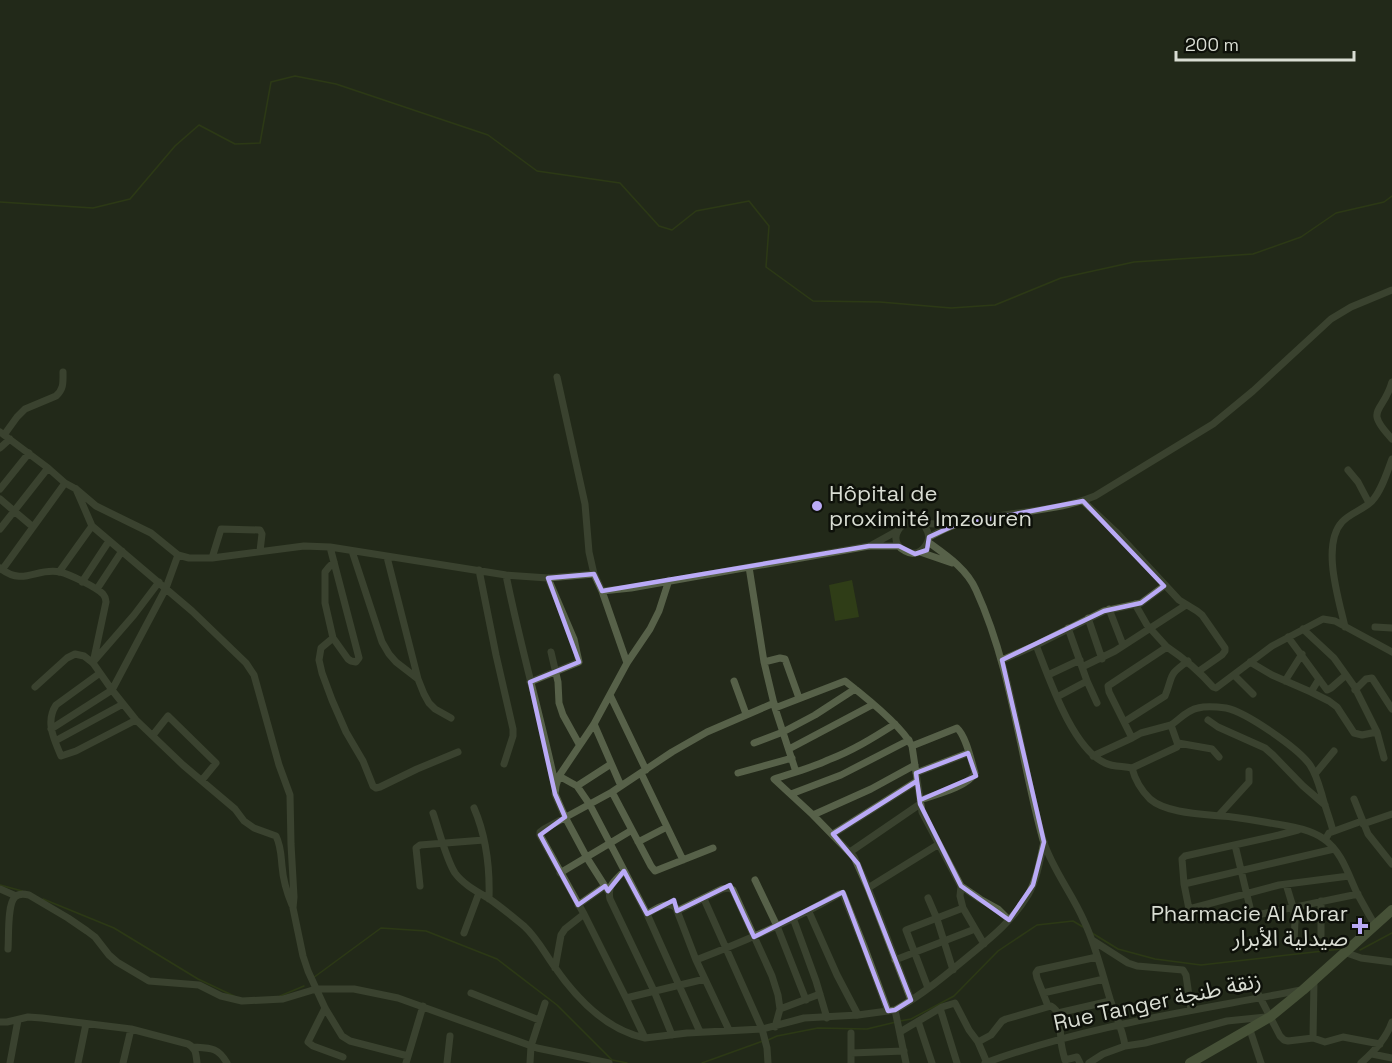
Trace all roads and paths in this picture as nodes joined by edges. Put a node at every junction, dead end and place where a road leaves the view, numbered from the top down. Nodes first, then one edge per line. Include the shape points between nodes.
1 (1392, 290) edge
2 (63, 372) dead end
3 (557, 377) dead end
4 (1392, 382) edge
5 (5, 435) edge
6 (1392, 439) edge
7 (0, 448) edge
8 (29, 453) junction
9 (1392, 459) edge
10 (48, 468) junction
11 (1348, 470) dead end
12 (1392, 481) edge
13 (65, 483) junction
14 (1382, 484) junction
15 (0, 489) edge
16 (76, 489) junction
17 (0, 499) edge
18 (1083, 501) junction
19 (1369, 503) junction
20 (13, 511) junction
21 (921, 523) junction
22 (92, 526) junction
23 (953, 526) junction
24 (33, 527) junction
25 (0, 529) edge
26 (897, 531) junction
27 (929, 539) junction
28 (109, 541) junction
29 (869, 546) junction
30 (899, 546) junction
31 (330, 548) junction
32 (122, 551) junction
33 (260, 551) junction
34 (352, 551) junction
35 (920, 552) junction
36 (178, 555) junction
37 (387, 557) junction
38 (212, 558) junction
39 (334, 562) junction
40 (956, 564) junction
41 (748, 567) junction
42 (1, 569) edge
43 (479, 570) junction
44 (59, 572) junction
45 (507, 574) junction
46 (594, 574) junction
47 (548, 578) junction
48 (669, 580) junction
49 (82, 582) junction
50 (159, 582) junction
51 (1164, 586) junction
52 (166, 588) junction
53 (97, 589) junction
54 (602, 591) junction
55 (1135, 604) junction
56 (1186, 605) junction
57 (1109, 609) junction
58 (1088, 618) junction
59 (1345, 627) junction
60 (1375, 627) dead end
61 (1068, 628) junction
62 (1392, 628) edge
63 (1149, 629) junction
64 (1303, 629) junction
65 (1288, 637) junction
66 (333, 638) junction
67 (1036, 645) junction
68 (1123, 645) junction
69 (1167, 647) junction
70 (551, 652) dead end
71 (1392, 652) edge
72 (1302, 654) junction
73 (1101, 658) junction
74 (1002, 660) junction
75 (1188, 661) junction
76 (764, 662) junction
77 (1250, 662) junction
78 (93, 663) junction
79 (627, 663) junction
80 (1081, 664) junction
81 (1199, 671) junction
82 (555, 672) junction
83 (100, 673) junction
84 (1048, 675) junction
85 (1234, 675) junction
86 (1346, 675) junction
87 (418, 679) junction
88 (1319, 679) junction
89 (734, 681) dead end
90 (1087, 681) junction
91 (1285, 681) junction
92 (530, 682) junction
93 (35, 687) dead end
94 (855, 688) junction
95 (112, 690) junction
96 (1355, 690) junction
97 (1311, 692) junction
98 (609, 694) junction
99 (1253, 694) dead end
100 (1058, 697) junction
101 (799, 698) junction
102 (1097, 703) dead end
103 (123, 704) junction
104 (774, 705) junction
105 (872, 705) junction
106 (1392, 709) edge
107 (746, 714) junction
108 (451, 718) dead end
109 (136, 720) junction
110 (1208, 720) dead end
111 (1124, 722) junction
112 (594, 724) junction
113 (895, 724) junction
114 (1171, 725) junction
115 (51, 729) junction
116 (783, 732) junction
117 (1377, 732) junction
118 (153, 735) junction
119 (1132, 738) junction
120 (55, 741) junction
121 (754, 743) dead end
122 (910, 743) junction
123 (1178, 743) junction
124 (579, 744) junction
125 (789, 749) junction
126 (1334, 751) dead end
127 (458, 752) dead end
128 (968, 753) junction
129 (1093, 756) junction
130 (1219, 757) dead end
131 (792, 758) junction
132 (1384, 758) dead end
133 (504, 764) dead end
134 (611, 764) junction
135 (915, 765) junction
136 (1132, 768) junction
137 (643, 771) junction
138 (1249, 771) dead end
139 (796, 772) junction
140 (738, 774) dead end
141 (1315, 774) junction
142 (559, 776) junction
143 (916, 777) junction
144 (202, 780) junction
145 (556, 786) junction
146 (577, 786) junction
147 (621, 786) junction
148 (612, 792) junction
149 (791, 794) junction
150 (1354, 799) dead end
151 (920, 802) junction
152 (590, 805) junction
153 (1325, 805) junction
154 (474, 808) dead end
155 (433, 813) dead end
156 (813, 814) junction
157 (1392, 814) edge
158 (1219, 815) junction
159 (565, 817) junction
160 (1362, 823) junction
161 (667, 826) junction
162 (1302, 829) junction
163 (632, 830) junction
164 (1333, 831) junction
165 (833, 834) junction
166 (484, 840) junction
167 (1325, 840) junction
168 (638, 842) junction
169 (1044, 842) junction
170 (444, 843) junction
171 (609, 844) junction
172 (939, 844) junction
173 (1235, 845) junction
174 (712, 848) dead end
175 (1334, 849) junction
176 (850, 852) junction
177 (1389, 855) edge
178 (586, 858) junction
179 (683, 860) junction
180 (1392, 864) edge
181 (1241, 870) junction
182 (624, 871) junction
183 (560, 873) junction
184 (1349, 876) junction
185 (755, 880) dead end
186 (1184, 884) junction
187 (1286, 884) junction
188 (420, 886) dead end
189 (961, 886) junction
190 (868, 888) junction
191 (0, 889) edge
192 (606, 889) junction
193 (479, 893) junction
194 (1247, 894) junction
195 (1358, 894) junction
196 (16, 896) junction
197 (928, 898) dead end
198 (489, 899) junction
199 (704, 899) junction
200 (1321, 901) junction
201 (578, 905) junction
202 (1293, 907) junction
203 (293, 908) junction
204 (963, 908) junction
205 (1392, 910) edge
206 (677, 911) junction
207 (809, 912) junction
208 (584, 914) junction
209 (647, 914) junction
210 (793, 918) junction
211 (937, 919) junction
212 (1009, 920) junction
213 (1376, 925) junction
214 (777, 926) junction
215 (975, 929) junction
216 (464, 933) dead end
217 (1321, 935) dead end
218 (754, 937) junction
219 (1092, 939) junction
220 (943, 941) junction
221 (1294, 942) dead end
222 (984, 944) junction
223 (726, 948) junction
224 (8, 949) dead end
225 (915, 952) junction
226 (1344, 952) junction
227 (1097, 957) junction
228 (696, 960) junction
229 (895, 960) junction
230 (1392, 962) edge
231 (555, 968) junction
232 (953, 970) junction
233 (1104, 979) junction
234 (1314, 979) junction
235 (705, 980) junction
236 (1251, 980) dead end
237 (679, 986) junction
238 (928, 988) junction
239 (316, 989) junction
240 (1303, 990) junction
241 (654, 991) junction
242 (471, 993) dead end
243 (1043, 993) junction
244 (820, 994) junction
245 (626, 998) junction
246 (1260, 998) junction
247 (806, 1000) junction
248 (911, 1000) junction
249 (1110, 1001) junction
250 (545, 1003) dead end
251 (423, 1006) junction
252 (1048, 1006) junction
253 (325, 1008) junction
254 (940, 1008) junction
255 (780, 1009) junction
256 (1191, 1010) junction
257 (892, 1012) junction
258 (1058, 1013) junction
259 (858, 1015) junction
260 (1270, 1017) junction
261 (827, 1018) junction
262 (18, 1020) junction
263 (539, 1020) junction
264 (918, 1021) junction
265 (0, 1022) edge
266 (1119, 1023) junction
267 (1392, 1023) edge
268 (86, 1024) junction
269 (775, 1027) junction
270 (131, 1029) junction
271 (762, 1029) junction
272 (729, 1030) junction
273 (900, 1030) junction
274 (1250, 1030) junction
275 (700, 1032) junction
276 (851, 1033) dead end
277 (672, 1035) junction
278 (450, 1036) dead end
279 (645, 1038) junction
280 (1060, 1038) junction
281 (1313, 1038) junction
282 (978, 1042) junction
283 (1380, 1044) junction
284 (531, 1046) junction
285 (1125, 1046) junction
286 (193, 1047) junction
287 (904, 1051) junction
288 (851, 1053) junction
289 (1372, 1054) junction
290 (343, 1057) dead end
291 (1392, 1058) edge
292 (407, 1059) edge
293 (1061, 1062) edge
294 (10, 1063) edge
295 (78, 1063) edge
296 (123, 1063) edge
297 (196, 1063) edge
298 (227, 1063) edge
299 (447, 1063) edge
300 (530, 1063) edge
301 (609, 1063) edge
302 (768, 1063) edge
303 (851, 1063) edge
304 (906, 1063) edge
305 (932, 1063) edge
306 (957, 1063) edge
307 (986, 1063) edge
308 (1080, 1063) edge
309 (1089, 1063) edge
310 (1190, 1063) edge
311 (1260, 1063) edge
312 (1361, 1063) edge

1 - 18 street via 1331,319 1213,424
2 - 5 street via 60,393 21,412
3 - 46 street via 585,504
4 - 6 street via 1376,416
5 - 7 street
5 - 8 street
8 - 10 street
8 - 15 street
9 - 14 street
10 - 13 street
10 - 20 street
11 - 19 street
12 - 14 street
13 - 16 street
13 - 24 street
14 - 19 street
16 - 22 street
16 - 36 street via 96,506 151,533
17 - 20 street
18 - 23 street
18 - 51 street
19 - 59 street via 1342,522 1334,536 1332,565
20 - 24 street
20 - 25 street
21 - 23 street
21 - 26 street via 911,520
21 - 27 street
22 - 28 street
22 - 44 street
23 - 27 street
24 - 42 street
26 - 29 street
26 - 30 street
27 - 35 street
27 - 40 street
28 - 32 street
28 - 49 street
29 - 30 street
29 - 41 street
30 - 35 street via 909,553
31 - 33 street via 304,546
31 - 34 street
31 - 39 street
32 - 50 street
32 - 53 street
33 - 38 street
33 - 38 street via 260,530 220,529
34 - 37 street
34 - 87 street via 382,642 396,662
35 - 40 street
36 - 38 street
36 - 52 street
37 - 43 street
37 - 87 street
39 - 66 street via 325,572 325,603
39 - 66 street via 358,661 348,658
40 - 74 street via 976,590
41 - 48 street
41 - 76 street
42 - 44 street via 16,577
43 - 45 street
43 - 133 street via 513,729
44 - 49 street
45 - 47 street
45 - 92 street
46 - 47 street
46 - 54 street
47 - 82 street via 574,639 579,662
48 - 54 street
48 - 79 street via 655,620
49 - 53 street
50 - 52 street
50 - 78 street
51 - 55 street
51 - 56 street
52 - 95 street
52 - 203 street via 242,658 255,675 290,795
53 - 78 street via 106,602
54 - 79 street
55 - 57 street
55 - 63 street
56 - 63 street
56 - 81 street via 1202,615 1225,651
57 - 58 street
57 - 68 street
58 - 61 street
58 - 73 street
59 - 64 street via 1323,619
59 - 71 street
60 - 62 street
61 - 67 street
61 - 80 street
63 - 68 street
63 - 69 street
64 - 65 street
64 - 86 street
65 - 72 street
65 - 77 street
66 - 127 street via 321,648 318,660 332,700 373,786 380,787
67 - 74 street
67 - 84 street
68 - 73 street
69 - 75 street
69 - 111 street via 1108,686
70 - 82 street
72 - 88 street
72 - 91 street
73 - 80 street
74 - 169 street
75 - 81 street
75 - 111 street via 1171,675 1165,696
76 - 101 street via 784,659
76 - 104 street
77 - 85 street
77 - 91 street
78 - 83 street
78 - 93 street via 75,654
79 - 98 street
80 - 84 street
80 - 90 street
81 - 85 street via 1216,688
82 - 92 street
82 - 124 street via 559,703
83 - 95 street
83 - 115 street via 56,705
84 - 100 street
85 - 99 street
86 - 88 street via 1328,690
86 - 96 street
87 - 108 street via 429,703
88 - 97 street
89 - 107 street
90 - 100 street
90 - 102 street
91 - 97 street
92 - 145 street
94 - 101 street via 844,681
94 - 105 street
94 - 116 street
95 - 103 street
95 - 115 street
96 - 106 street via 1372,678
96 - 117 street
97 - 117 street via 1337,707 1354,733
98 - 112 street
98 - 137 street
100 - 129 street via 1072,729
101 - 104 street
103 - 109 street
103 - 120 street
104 - 107 street
104 - 116 street
105 - 113 street
105 - 125 street
107 - 137 street via 707,732
109 - 118 street
109 - 120 street via 61,756
110 - 153 street via 1265,748
111 - 119 street
112 - 124 street
112 - 134 street
113 - 122 street
113 - 139 street via 843,754
114 - 119 street
114 - 123 street
114 - 141 street via 1196,708 1227,708 1301,754
115 - 120 street
116 - 121 street
116 - 125 street
117 - 132 street
118 - 144 street
118 - 144 street via 168,716 216,764
119 - 129 street
122 - 128 street via 957,728
122 - 135 street
122 - 149 street
123 - 130 street via 1212,749
123 - 136 street via 1177,747
124 - 142 street
125 - 131 street
126 - 141 street
128 - 143 street
128 - 151 street via 973,778
129 - 136 street via 1105,764
131 - 139 street
131 - 140 street
134 - 146 street
134 - 147 street
135 - 143 street
135 - 156 street
136 - 158 street via 1140,788 1154,802 1184,812
137 - 147 street
137 - 161 street
138 - 158 street via 1249,782
139 - 149 street via 774,779
141 - 153 street
142 - 145 street
142 - 146 street
143 - 151 street
143 - 165 street
144 - 203 street via 249,825 276,836
145 - 159 street via 555,794
146 - 152 street
147 - 148 street
148 - 152 street
148 - 163 street
149 - 156 street
150 - 160 street
151 - 172 street
151 - 176 street
152 - 159 street
152 - 171 street
153 - 164 street
154 - 166 street
155 - 170 street
156 - 165 street
157 - 160 street
158 - 162 street
159 - 178 street
159 - 183 street via 540,832
160 - 164 street
160 - 177 street
161 - 168 street
161 - 179 street
162 - 167 street
162 - 173 street
163 - 168 street
163 - 171 street
164 - 167 street
165 - 176 street
166 - 170 street
166 - 198 street
167 - 175 street
168 - 179 street via 655,871
169 - 212 street via 1033,885
169 - 219 street
170 - 188 street via 416,848
170 - 193 street via 456,874
171 - 178 street
171 - 182 street
172 - 189 street
172 - 190 street
173 - 181 street
173 - 186 street via 1183,857
174 - 179 street
175 - 181 street
175 - 184 street
176 - 190 street
177 - 180 street
178 - 183 street
178 - 192 street
181 - 186 street
181 - 194 street
182 - 192 street
182 - 209 street
183 - 201 street
184 - 187 street
184 - 195 street
185 - 214 street
186 - 194 street via 1189,909
187 - 194 street
187 - 202 street
189 - 204 street
189 - 212 street via 999,909
190 - 229 street
191 - 196 street
192 - 201 street
192 - 241 street
193 - 198 street
193 - 216 street
194 - 202 street via 1252,916
195 - 200 street
195 - 213 street
196 - 224 street via 11,903
196 - 239 street via 29,895 68,918 95,937 117,962 149,981 199,985 242,1001 283,999
197 - 211 street
198 - 231 street via 531,934
199 - 206 street
199 - 218 street via 722,889 732,890
199 - 223 street
200 - 202 street
200 - 217 street
201 - 208 street
202 - 221 street
203 - 239 street via 303,956
204 - 211 street
204 - 215 street
205 - 213 street
206 - 209 street via 673,905 665,905
206 - 228 street
207 - 210 street
207 - 257 street via 843,894
207 - 259 street
208 - 231 street via 561,935
208 - 245 street
209 - 237 street
210 - 214 street
210 - 244 street
211 - 220 street
211 - 225 street via 906,930
212 - 222 street
213 - 226 street
214 - 218 street
214 - 247 street
215 - 220 street
215 - 222 street
218 - 223 street
218 - 255 street
219 - 227 street
219 - 256 street via 1128,963 1183,970
220 - 225 street
220 - 232 street
222 - 232 street
223 - 228 street
223 - 271 street
225 - 229 street
225 - 238 street
226 - 230 street
226 - 234 street
227 - 233 street
227 - 243 street via 1038,970
228 - 235 street
229 - 248 street
231 - 279 street via 597,1014 626,1033
232 - 238 street
233 - 243 street
233 - 249 street
234 - 240 street
234 - 281 street
235 - 237 street
235 - 272 street
236 - 246 street
237 - 241 street
237 - 275 street
238 - 248 street
239 - 251 street via 354,989
239 - 253 street
240 - 246 street, Rue Tanger زنقة طنجة
240 - 260 street
241 - 245 street
241 - 277 street
242 - 263 street
243 - 252 street
244 - 247 street
244 - 261 street
245 - 279 street
246 - 256 street, Rue Tanger زنقة طنجة
246 - 260 street
247 - 255 street
248 - 257 street
249 - 258 street
249 - 266 street
250 - 263 street
251 - 284 street
251 - 292 street
252 - 258 street
252 - 282 street via 1002,1021 991,1035
253 - 290 street via 308,1042
253 - 292 street via 342,1036 350,1041
254 - 264 street
254 - 282 street via 955,1003
254 - 306 street
255 - 269 street
256 - 266 street, Rue Tanger زنقة طنجة
257 - 259 street
257 - 273 street
258 - 280 street
259 - 261 street
260 - 274 street
260 - 281 street via 1284,1040
260 - 285 street via 1227,1021
261 - 269 street via 804,1018
262 - 265 street
262 - 268 street via 28,1017
262 - 294 street
263 - 284 street
264 - 273 street
264 - 305 street
266 - 280 street, Rue Tanger زنقة طنجة
266 - 285 street
267 - 283 street
268 - 270 street
268 - 295 street
269 - 271 street
270 - 286 street
270 - 296 street
271 - 272 street
271 - 302 street
272 - 275 street
273 - 287 street
274 - 310 street
274 - 311 street
275 - 277 street
276 - 288 street
277 - 279 street
278 - 299 street
280 - 293 street
280 - 307 street, Rue Tanger زنقة طنجة
281 - 283 street via 1326,1042 1346,1037
282 - 307 street
283 - 289 street
284 - 300 street
284 - 301 street
285 - 309 street
286 - 297 street
286 - 298 street via 222,1054
287 - 288 street
287 - 304 street
288 - 303 street
289 - 291 street
289 - 312 street
293 - 308 street via 1077,1058

